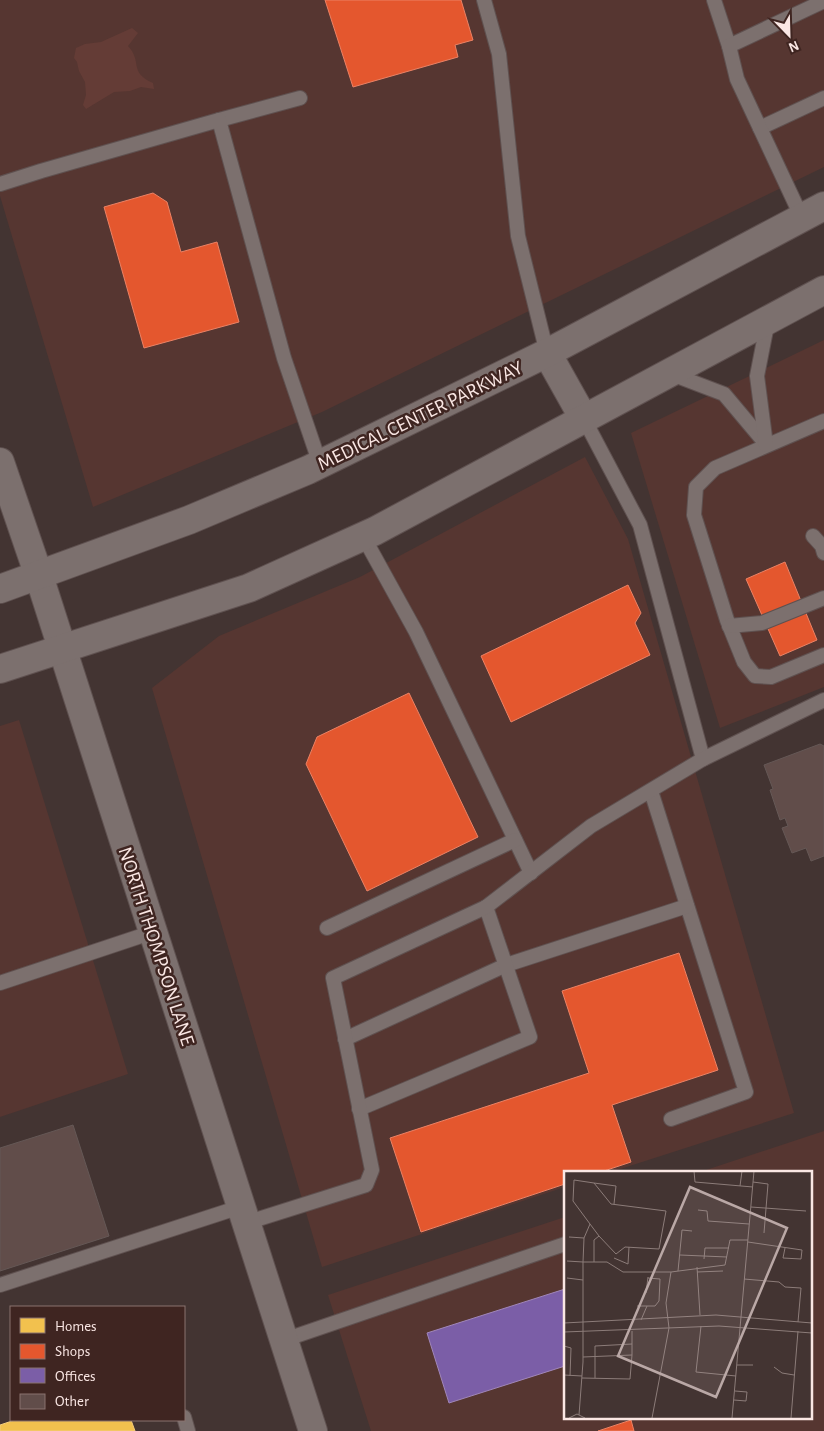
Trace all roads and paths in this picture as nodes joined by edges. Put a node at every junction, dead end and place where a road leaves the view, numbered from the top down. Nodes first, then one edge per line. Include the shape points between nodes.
1 (484, 0) edge
2 (714, 0) edge
3 (824, 1) edge
4 (729, 46) junction
5 (300, 98) dead end
6 (824, 98) edge
7 (219, 120) junction
8 (760, 128) junction
9 (0, 184) edge
10 (813, 212) edge
11 (824, 290) edge
12 (768, 320) junction
13 (547, 353) junction
14 (669, 373) junction
15 (584, 419) junction
16 (824, 421) edge
17 (766, 445) junction
18 (0, 462) edge
19 (320, 464) junction
20 (363, 536) junction
21 (812, 536) dead end
22 (824, 553) edge
23 (39, 576) junction
24 (0, 589) edge
25 (824, 598) edge
26 (730, 626) junction
27 (61, 648) junction
28 (824, 655) edge
29 (0, 669) edge
30 (824, 700) edge
31 (703, 759) junction
32 (651, 791) junction
33 (515, 840) junction
34 (531, 873) junction
35 (687, 906) junction
36 (486, 907) junction
37 (327, 928) dead end
38 (153, 932) junction
39 (506, 965) junction
40 (0, 983) edge
41 (345, 1039) junction
42 (359, 1109) junction
43 (671, 1119) dead end
44 (243, 1215) junction
45 (564, 1244) edge
46 (0, 1285) edge
47 (284, 1340) junction
48 (313, 1431) edge

1 - 13 lane via 499,54 518,236
2 - 4 lane
3 - 4 lane
4 - 8 lane via 737,79
5 - 7 lane
6 - 8 lane
7 - 9 lane
7 - 19 lane via 284,358
8 - 10 lane
10 - 13 main road, MEDICAL CENTER PARKWAY
11 - 12 main road
12 - 14 main road
12 - 17 lane via 757,376
13 - 15 main road
13 - 19 main road, MEDICAL CENTER PARKWAY
14 - 15 main road
14 - 17 lane via 724,394
15 - 20 main road
15 - 31 lane via 640,525
16 - 17 lane
17 - 26 lane via 715,468 696,487 694,515
18 - 23 main road, NORTH THOMPSON LANE
19 - 23 main road, MEDICAL CENTER PARKWAY via 189,520
20 - 27 main road via 249,588
20 - 33 lane via 416,632
21 - 22 lane
23 - 24 main road, MEDICAL CENTER PARKWAY
23 - 27 main road, NORTH THOMPSON LANE
25 - 26 lane via 762,623
26 - 28 lane via 744,662 755,676 771,677
27 - 29 main road
27 - 38 main road, NORTH THOMPSON LANE
30 - 31 lane
31 - 32 lane
32 - 34 lane via 591,826
32 - 35 lane
33 - 34 lane
33 - 37 lane
34 - 36 lane
35 - 39 lane
35 - 43 lane via 746,1092
36 - 39 lane
36 - 41 lane via 333,978
38 - 40 lane
38 - 44 main road, NORTH THOMPSON LANE
39 - 41 lane
39 - 42 lane via 530,1037
41 - 42 lane
42 - 44 lane via 372,1170 366,1185
44 - 46 lane
44 - 47 main road, NORTH THOMPSON LANE
45 - 47 lane
47 - 48 main road, NORTH THOMPSON LANE

